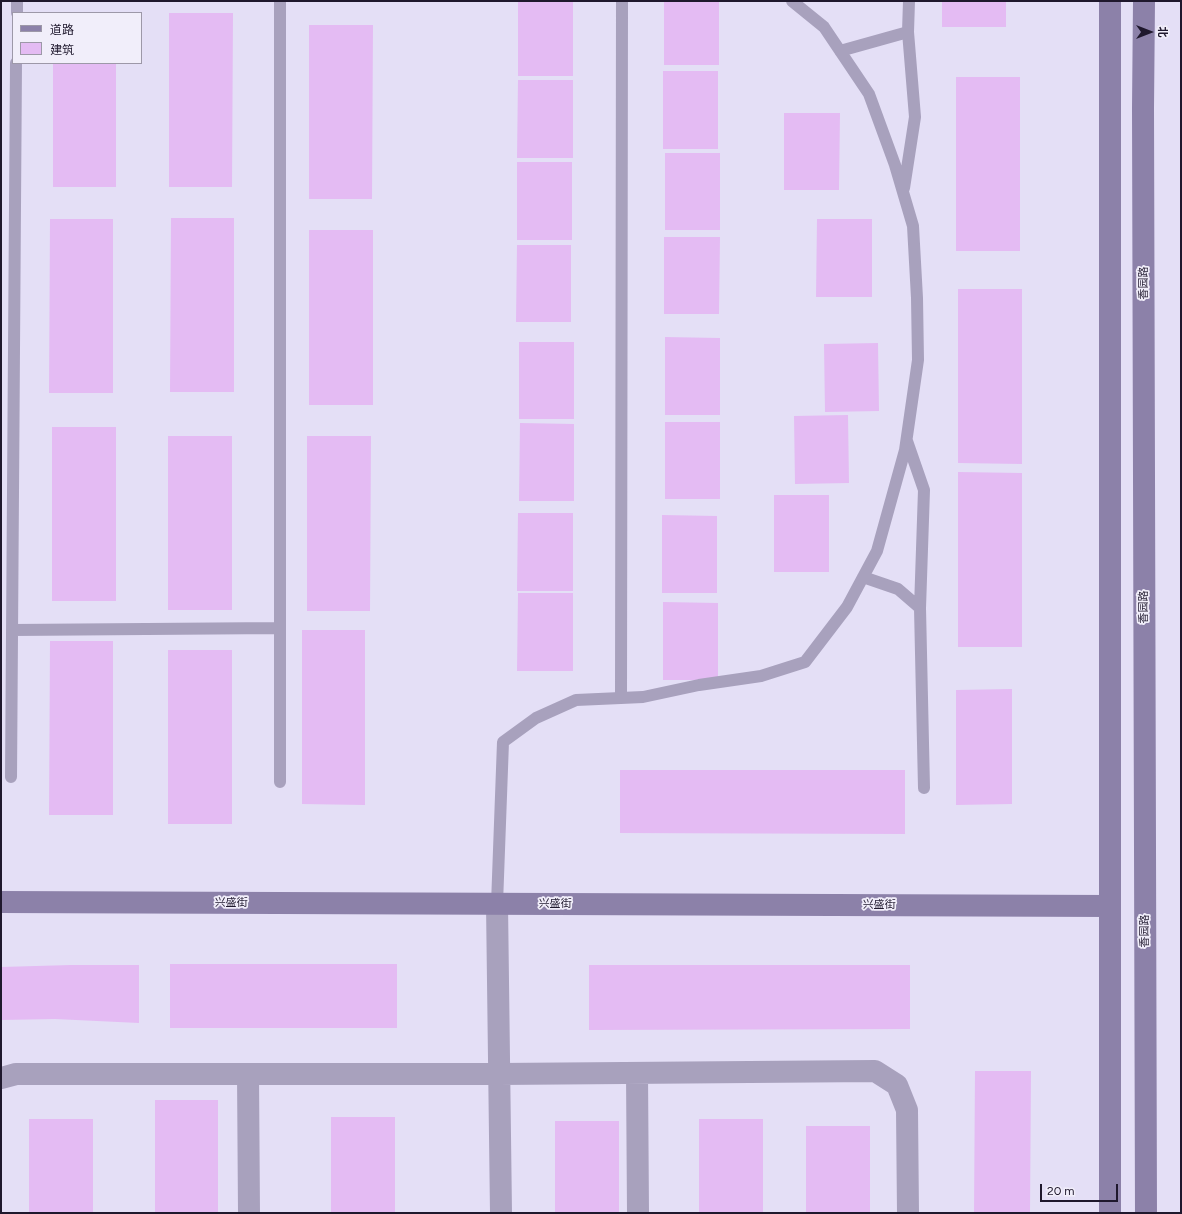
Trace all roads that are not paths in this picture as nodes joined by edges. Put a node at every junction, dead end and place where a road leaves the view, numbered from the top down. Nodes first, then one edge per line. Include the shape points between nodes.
1 (17, 1) edge
2 (280, 1) edge
3 (622, 1) edge
4 (792, 1) edge
5 (909, 1) edge
6 (1110, 1) edge
7 (1144, 1) edge
8 (17, 12) edge
9 (908, 32) junction
10 (840, 51) junction
11 (16, 64) edge
12 (904, 194) junction
13 (907, 440) junction
14 (863, 577) junction
15 (920, 608) junction
16 (280, 628) junction
17 (12, 630) junction
18 (621, 698) junction
19 (11, 777) dead end
20 (280, 782) dead end
21 (924, 788) dead end
22 (1, 902) edge
23 (498, 904) junction
24 (1110, 906) junction
25 (637, 1073) junction
26 (248, 1074) junction
27 (499, 1074) junction
28 (1, 1078) edge
29 (249, 1213) edge
30 (501, 1213) edge
31 (638, 1213) edge
32 (908, 1213) edge
33 (1110, 1213) edge
34 (1146, 1213) edge

1 - 8 lane
2 - 16 lane
3 - 18 lane
4 - 10 lane via 824,27
5 - 9 lane
6 - 24 street
7 - 34 street, 香园路
9 - 10 lane
9 - 12 lane via 915,117
10 - 12 lane via 868,94
11 - 17 lane
12 - 13 lane via 913,226 918,360
13 - 14 lane via 877,550
13 - 15 lane via 924,490
14 - 15 lane via 898,589
14 - 18 lane via 847,607 805,662 761,676 699,685 643,697
15 - 21 lane
16 - 17 lane
16 - 20 lane
17 - 19 lane
18 - 23 lane via 576,700 536,718 503,742
22 - 23 street, 兴盛街
23 - 24 street, 兴盛街
23 - 27 street
24 - 33 street
25 - 27 street
25 - 31 street
25 - 32 street via 875,1071 897,1085 907,1110
26 - 27 street
26 - 28 street via 16,1074
26 - 29 street
27 - 30 street

